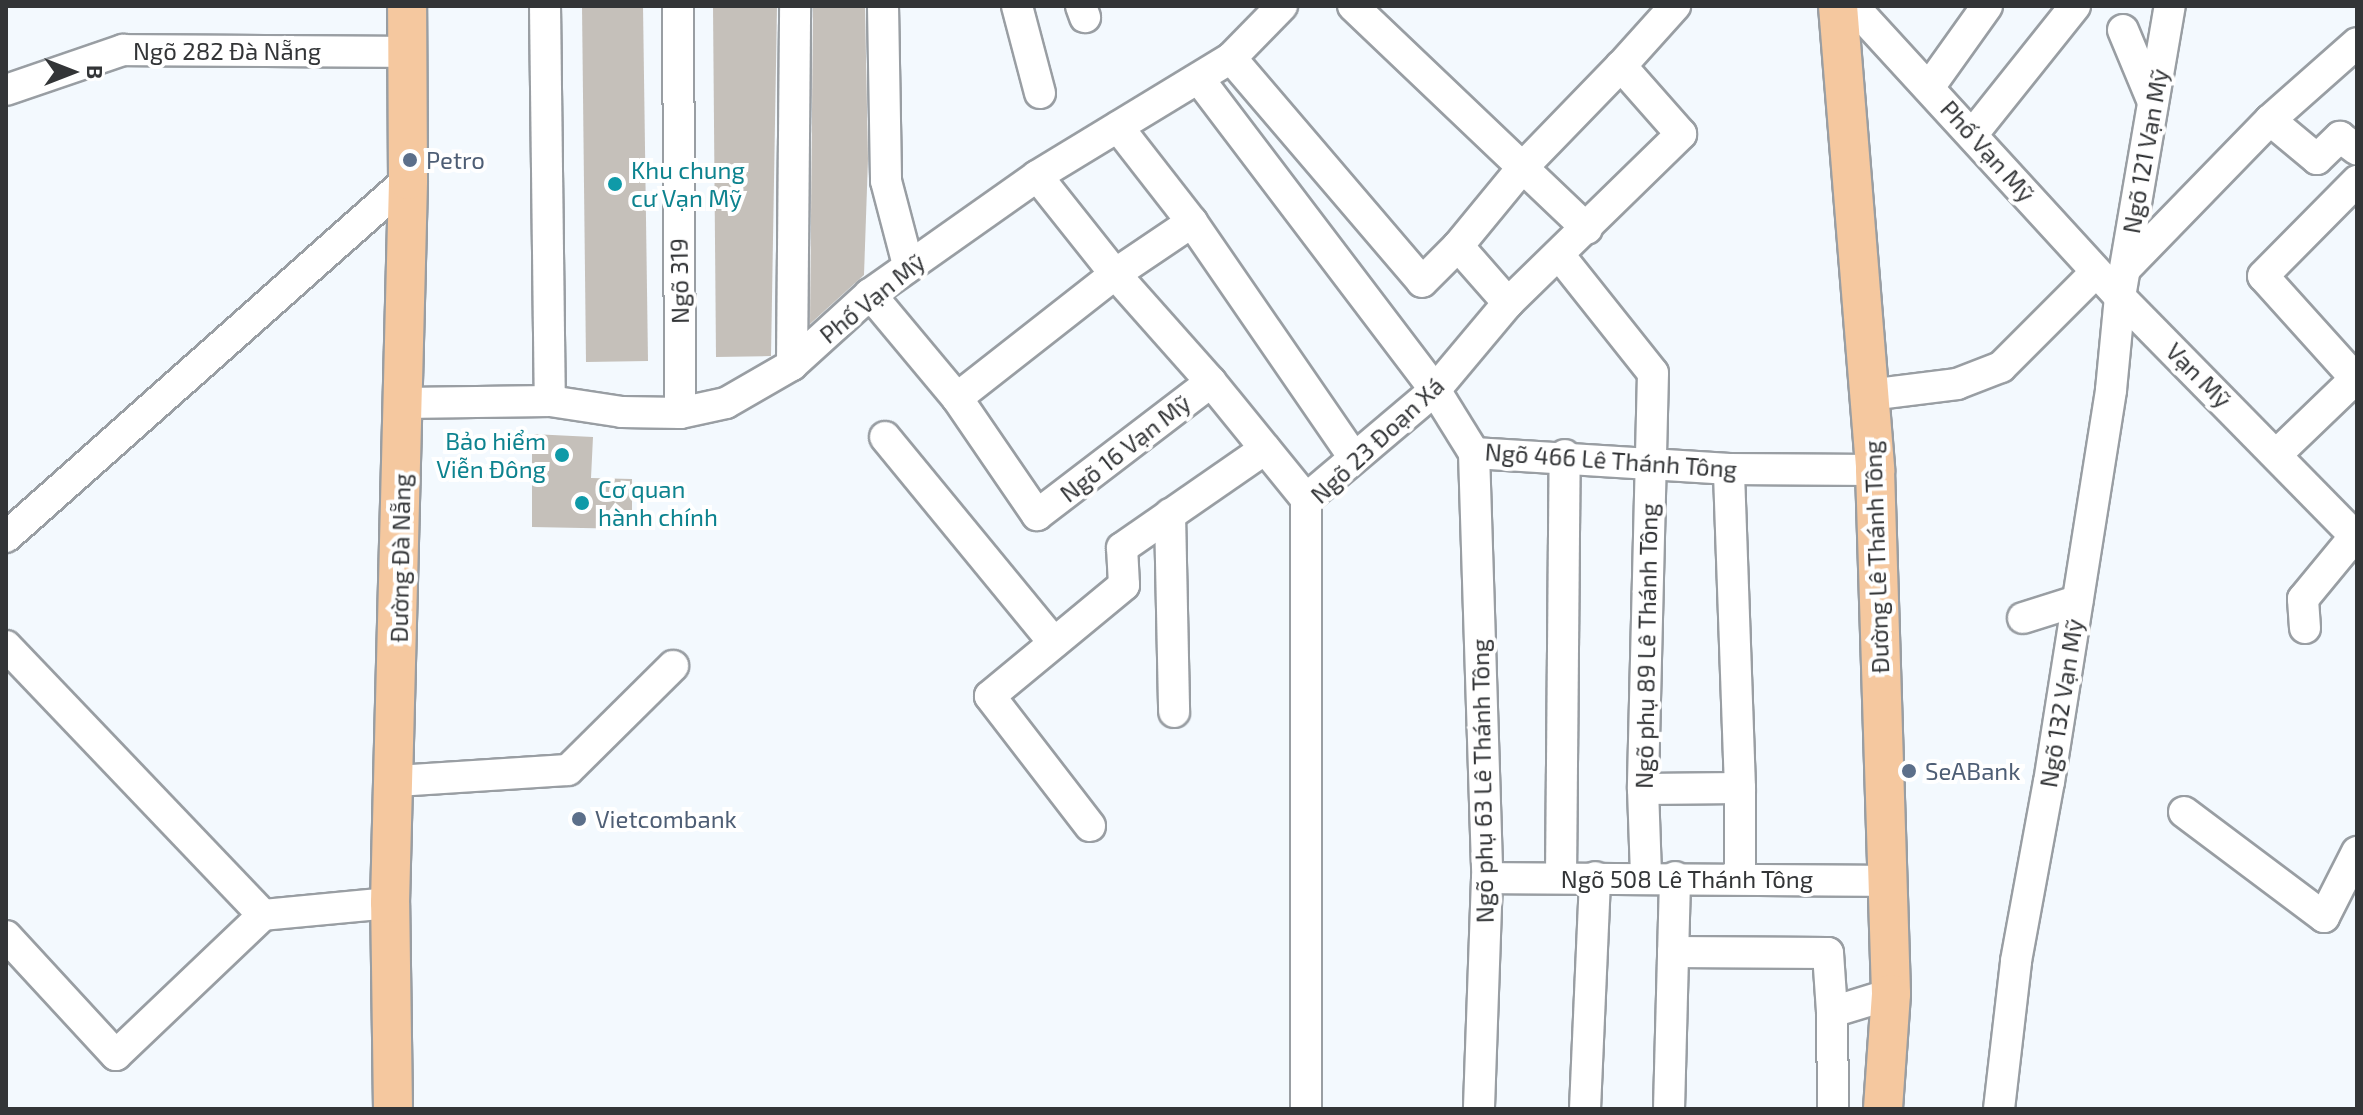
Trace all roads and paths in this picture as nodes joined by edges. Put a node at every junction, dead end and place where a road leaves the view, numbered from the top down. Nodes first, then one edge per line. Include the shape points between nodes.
1 (407, 6) edge
2 (545, 6) edge
3 (678, 6) edge
4 (795, 6) edge
5 (883, 6) edge
6 (1017, 6) edge
7 (1282, 6) edge
8 (1353, 6) edge
9 (1838, 6) edge
10 (1853, 6) edge
11 (1987, 6) edge
12 (2075, 6) edge
13 (2170, 6) edge
14 (1669, 8) edge
15 (2123, 30) dead end
16 (2357, 43) edge
17 (407, 52) junction
18 (1231, 58) junction
19 (1621, 66) junction
20 (1199, 79) junction
21 (1930, 86) junction
22 (6, 90) edge
23 (1040, 93) dead end
24 (2153, 102) junction
25 (2270, 120) junction
26 (1118, 127) junction
27 (1972, 135) junction
28 (2357, 150) edge
29 (1522, 168) junction
30 (1037, 176) junction
31 (408, 180) junction
32 (2357, 181) edge
33 (1192, 222) junction
34 (1587, 229) junction
35 (1458, 246) junction
36 (1560, 256) junction
37 (908, 265) junction
38 (1115, 274) junction
39 (2114, 279) junction
40 (870, 294) junction
41 (1508, 303) junction
42 (792, 365) junction
43 (2356, 378) edge
44 (1211, 382) junction
45 (1435, 390) junction
46 (1869, 395) junction
47 (957, 398) junction
48 (550, 401) junction
49 (403, 403) junction
50 (680, 413) junction
51 (885, 437) dead end
52 (1265, 449) junction
53 (1474, 453) junction
54 (1565, 455) junction
55 (2276, 455) junction
56 (1354, 458) junction
57 (1649, 461) junction
58 (1729, 469) junction
59 (1875, 470) junction
60 (1306, 499) junction
61 (1170, 514) junction
62 (6, 537) edge
63 (2356, 537) edge
64 (2077, 601) junction
65 (2023, 618) dead end
66 (2305, 628) dead end
67 (1054, 643) junction
68 (6, 647) edge
69 (673, 666) dead end
70 (1174, 712) dead end
71 (396, 781) junction
72 (1740, 788) junction
73 (1643, 789) junction
74 (2184, 812) dead end
75 (1090, 826) dead end
76 (2357, 852) edge
77 (1595, 877) junction
78 (1660, 877) junction
79 (1487, 878) junction
80 (1561, 878) junction
81 (1740, 878) junction
82 (1887, 881) junction
83 (390, 903) junction
84 (263, 915) junction
85 (6, 936) edge
86 (1673, 952) junction
87 (1891, 994) junction
88 (1832, 1012) junction
89 (393, 1109) edge
90 (1306, 1109) edge
91 (1479, 1109) edge
92 (1585, 1109) edge
93 (1669, 1109) edge
94 (1833, 1109) edge
95 (1883, 1109) edge
96 (1999, 1109) edge

1 - 17 main road, Đường Đà Nẵng
2 - 48 street
3 - 50 street, Ngõ 319
4 - 42 street
5 - 37 street via 886,181
6 - 23 street
7 - 18 street, Phố Vạn Mỹ
8 - 29 street
9 - 46 main road, Đường Lê Thánh Tông
10 - 21 street, Phố Vạn Mỹ
11 - 21 street
12 - 27 street
13 - 24 street, Ngõ 121 Vạn Mỹ
14 - 19 street
15 - 24 street
16 - 25 street
17 - 22 street, Ngõ 282 Đà Nẵng via 123,50
17 - 31 main road, Đường Đà Nẵng
18 - 20 street, Phố Vạn Mỹ
18 - 35 street via 1422,282
19 - 29 street
19 - 34 street, Ngõ 23 Đoạn Xá via 1681,134
20 - 26 street, Phố Vạn Mỹ
20 - 45 street, Ngõ 466 Lê Thánh Tông
21 - 27 street, Phố Vạn Mỹ
24 - 39 street, Ngõ 121 Vạn Mỹ
25 - 28 street via 2317,159 2340,137
25 - 39 street
26 - 30 street, Phố Vạn Mỹ
26 - 33 street
27 - 39 street, Phố Vạn Mỹ
29 - 34 street
29 - 35 street
30 - 37 street, Phố Vạn Mỹ
30 - 38 street, Ngõ 16 Vạn Mỹ
31 - 49 main road, Đường Đà Nẵng
31 - 62 street
32 - 43 street via 2263,276
33 - 38 street
33 - 56 street
34 - 36 street, Ngõ 23 Đoạn Xá
35 - 41 street
36 - 41 street, Ngõ 23 Đoạn Xá
36 - 57 street, Ngõ phụ 89 Lê Thánh Tông via 1653,373
37 - 40 street, Phố Vạn Mỹ
38 - 44 street, Ngõ 16 Vạn Mỹ
38 - 47 street
39 - 46 street via 2001,367 1957,384
39 - 55 street, Vạn Mỹ
39 - 64 street, Ngõ 132 Vạn Mỹ via 2111,390
40 - 42 street, Phố Vạn Mỹ
40 - 47 street, Ngõ 16 Vạn Mỹ
41 - 45 street, Ngõ 23 Đoạn Xá
42 - 50 street, Phố Vạn Mỹ via 726,403
43 - 55 street
44 - 47 street, Ngõ 16 Vạn Mỹ via 1037,515
44 - 52 street
45 - 53 street, Ngõ 466 Lê Thánh Tông
45 - 56 street, Ngõ 23 Đoạn Xá
46 - 59 main road, Đường Lê Thánh Tông
48 - 49 street, Phố Vạn Mỹ
48 - 50 street, Phố Vạn Mỹ via 622,412
49 - 71 main road, Đường Đà Nẵng
51 - 67 street
52 - 60 street
52 - 61 street
53 - 54 street, Ngõ 466 Lê Thánh Tông
53 - 79 street, Ngõ phụ 63 Lê Thánh Tông
54 - 57 street, Ngõ 466 Lê Thánh Tông
54 - 80 street
55 - 63 street
56 - 60 street, Ngõ 23 Đoạn Xá
57 - 58 street, Ngõ 466 Lê Thánh Tông
57 - 73 street, Ngõ phụ 89 Lê Thánh Tông
58 - 59 street, Ngõ 466 Lê Thánh Tông
58 - 72 street
59 - 82 main road, Đường Lê Thánh Tông
60 - 90 street, Ngõ 23 Đoạn Xá
61 - 67 street via 1122,548 1124,585
61 - 70 street
63 - 66 street via 2303,599
64 - 65 street
64 - 96 street, Ngõ 132 Vạn Mỹ via 2016,961
67 - 75 street via 990,696
68 - 84 street
69 - 71 street via 568,770
71 - 83 main road, Đường Đà Nẵng
72 - 73 street
72 - 81 street
73 - 78 street, Ngõ phụ 89 Lê Thánh Tông
74 - 76 street via 2324,917
77 - 78 street, Ngõ 508 Lê Thánh Tông
77 - 80 street, Ngõ 508 Lê Thánh Tông
77 - 92 street
78 - 81 street, Ngõ 508 Lê Thánh Tông
78 - 86 street, Ngõ phụ 89 Lê Thánh Tông
79 - 80 street, Ngõ 508 Lê Thánh Tông
79 - 91 street, Ngõ phụ 63 Lê Thánh Tông
81 - 82 street, Ngõ 508 Lê Thánh Tông
82 - 87 main road, Đường Lê Thánh Tông
83 - 84 street
83 - 89 main road, Đường Đà Nẵng
84 - 85 street via 116,1055
86 - 88 street via 1828,953
86 - 93 street, Ngõ phụ 89 Lê Thánh Tông
87 - 88 street
87 - 95 main road, Đường Lê Thánh Tông
88 - 94 street

